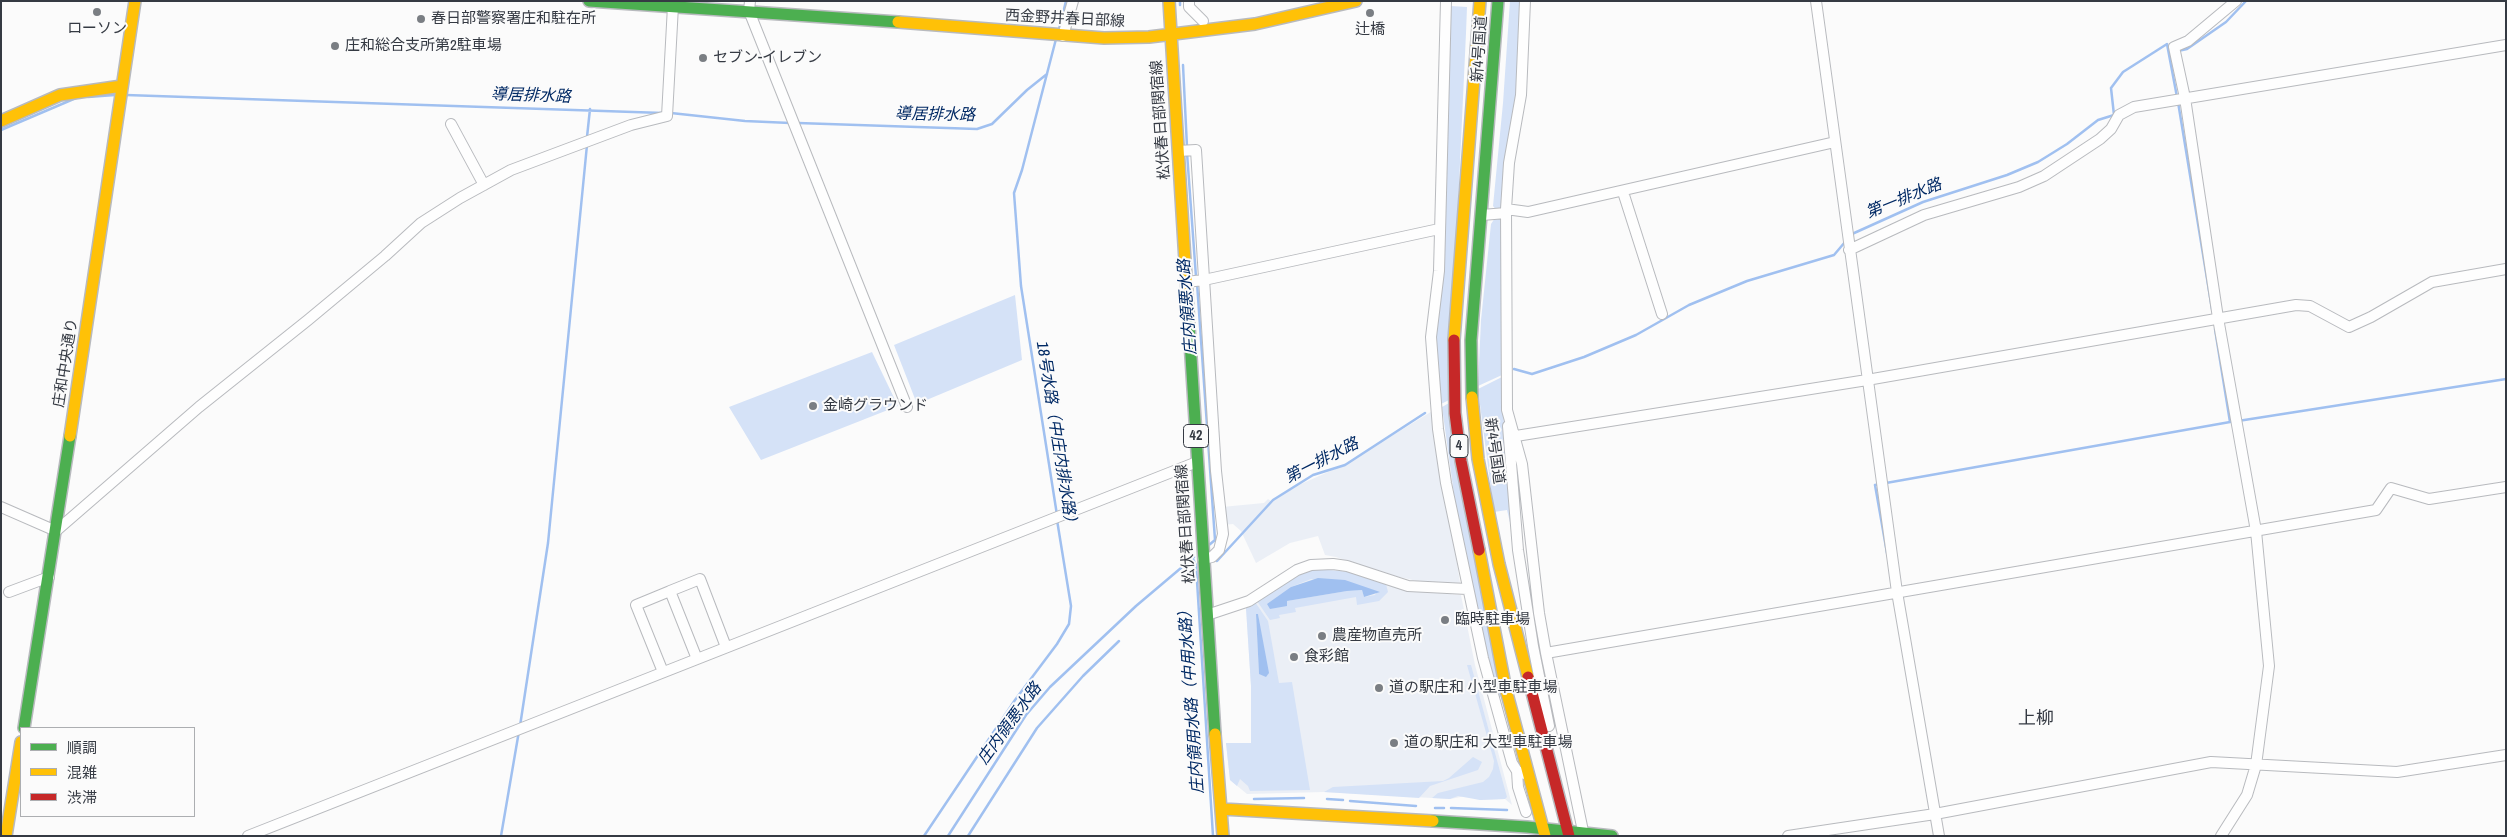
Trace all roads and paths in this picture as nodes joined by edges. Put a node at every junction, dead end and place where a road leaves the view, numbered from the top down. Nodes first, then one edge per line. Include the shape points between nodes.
1 (135, 1) edge
2 (589, 1) edge
3 (1073, 1) edge
4 (1169, 1) edge
5 (1189, 1) edge
6 (1356, 1) edge
7 (1446, 1) edge
8 (1471, 1) edge
9 (1480, 1) edge
10 (1498, 1) edge
11 (1525, 1) edge
12 (1816, 1) edge
13 (2236, 1) edge
14 (1321, 5) edge
15 (673, 6) junction
16 (750, 6) edge
17 (1202, 21) dead end
18 (1063, 36) junction
19 (1171, 36) junction
20 (2506, 45) edge
21 (122, 86) junction
22 (2186, 98) junction
23 (1, 121) edge
24 (451, 124) dead end
25 (1835, 142) junction
26 (1185, 150) junction
27 (484, 186) junction
28 (1623, 192) junction
29 (1466, 206) junction
30 (1506, 211) junction
31 (1482, 215) junction
32 (1439, 229) junction
33 (1849, 250) junction
34 (2506, 269) edge
35 (1196, 281) junction
36 (1662, 314) dead end
37 (2218, 318) junction
38 (1867, 380) junction
39 (907, 407) dead end
40 (1507, 410) junction
41 (1516, 436) junction
42 (1197, 462) junction
43 (2506, 487) edge
44 (1, 507) edge
45 (56, 531) junction
46 (2256, 531) junction
47 (1203, 559) junction
48 (49, 576) junction
49 (1467, 589) junction
50 (670, 591) junction
51 (9, 592) dead end
52 (1897, 592) junction
53 (1207, 614) junction
54 (726, 647) junction
55 (1546, 652) junction
56 (697, 659) junction
57 (663, 672) junction
58 (24, 727) edge
59 (20, 748) edge
60 (2506, 755) edge
61 (2256, 764) junction
62 (1523, 773) junction
63 (1556, 785) junction
64 (1222, 809) junction
65 (1526, 812) dead end
66 (1935, 814) junction
67 (1544, 832) edge
68 (1568, 833) edge
69 (1584, 834) edge
70 (6, 836) edge
71 (248, 836) edge
72 (1223, 836) edge
73 (1612, 836) edge
74 (1788, 836) edge
75 (1939, 836) edge
76 (2221, 836) edge

1 - 21 main road, 庄和中央通り
2 - 15 main road, 西金野井春日部線
3 - 18 street
4 - 19 main road, 松伏春日部関宿線 / 42
5 - 17 street via 1189,7
6 - 14 main road, 西金野井春日部線
7 - 32 street
8 - 29 main road via 1463,165
9 - 29 main road, 新4号国道 / 4
10 - 31 main road, 新4号国道 / 4
11 - 30 street via 1521,95 1509,163
12 - 25 street
13 - 22 street via 2188,41 2174,47
14 - 19 main road, 西金野井春日部線 via 1254,24
15 - 16 main road, 西金野井春日部線
15 - 27 street via 667,116 631,125 511,170
16 - 18 main road, 西金野井春日部線
16 - 39 street
18 - 19 main road, 西金野井春日部線
19 - 26 main road, 松伏春日部関宿線 / 42
20 - 22 street
21 - 23 main road via 60,95
21 - 45 main road, 庄和中央通り
22 - 33 street via 2125,110 2100,139 2044,176 1924,215
22 - 37 street
24 - 27 street
25 - 28 street
25 - 33 street
26 - 35 main road, 松伏春日部関宿線 / 42
26 - 35 street via 1196,150
27 - 45 street via 421,223 308,320 199,406
28 - 30 street via 1528,212
28 - 36 street
29 - 62 main road, 新4号国道 / 4 via 1453,348 1457,429
30 - 31 street
30 - 40 street
31 - 63 main road, 新4号国道 / 4 via 1471,340 1472,403 1478,459 1499,564
32 - 35 street
32 - 49 street via 1439,271 1431,337 1438,429
33 - 38 street
34 - 37 street via 2432,282 2348,327 2310,306 2296,305
35 - 42 main road, 松伏春日部関宿線 / 42
35 - 47 street via 1223,534 1218,550 1212,557
37 - 38 street
37 - 46 street
38 - 41 street
38 - 52 street
40 - 41 street
40 - 63 street via 1518,550 1551,738
41 - 55 street
42 - 47 main road, 松伏春日部関宿線 / 42
42 - 54 street
43 - 46 street via 2429,499 2391,488 2376,510
44 - 45 street
45 - 48 main road, 庄和中央通り
46 - 52 street
46 - 61 street via 2269,666
47 - 53 main road, 松伏春日部関宿線 / 42
48 - 51 street
48 - 58 main road, 庄和中央通り
49 - 53 street via 1437,593 1347,566 1311,565 1297,570 1249,601
49 - 62 street via 1512,763
50 - 54 street via 700,579
50 - 56 street
50 - 57 street via 636,605
52 - 55 street
52 - 66 street
53 - 64 main road, 松伏春日部関宿線 / 42
54 - 56 street
55 - 69 street
56 - 57 street
57 - 71 street
59 - 70 main road
60 - 61 street via 2397,772
61 - 66 street via 2211,762
61 - 76 street via 2247,795
62 - 65 street via 1518,787
62 - 67 main road, 新4号国道 / 4
63 - 68 main road, 新4号国道 / 4
64 - 67 main road via 1314,813
64 - 72 main road, 松伏春日部関宿線 / 42
66 - 74 street
66 - 75 street
67 - 68 main road
68 - 69 main road
69 - 73 main road

